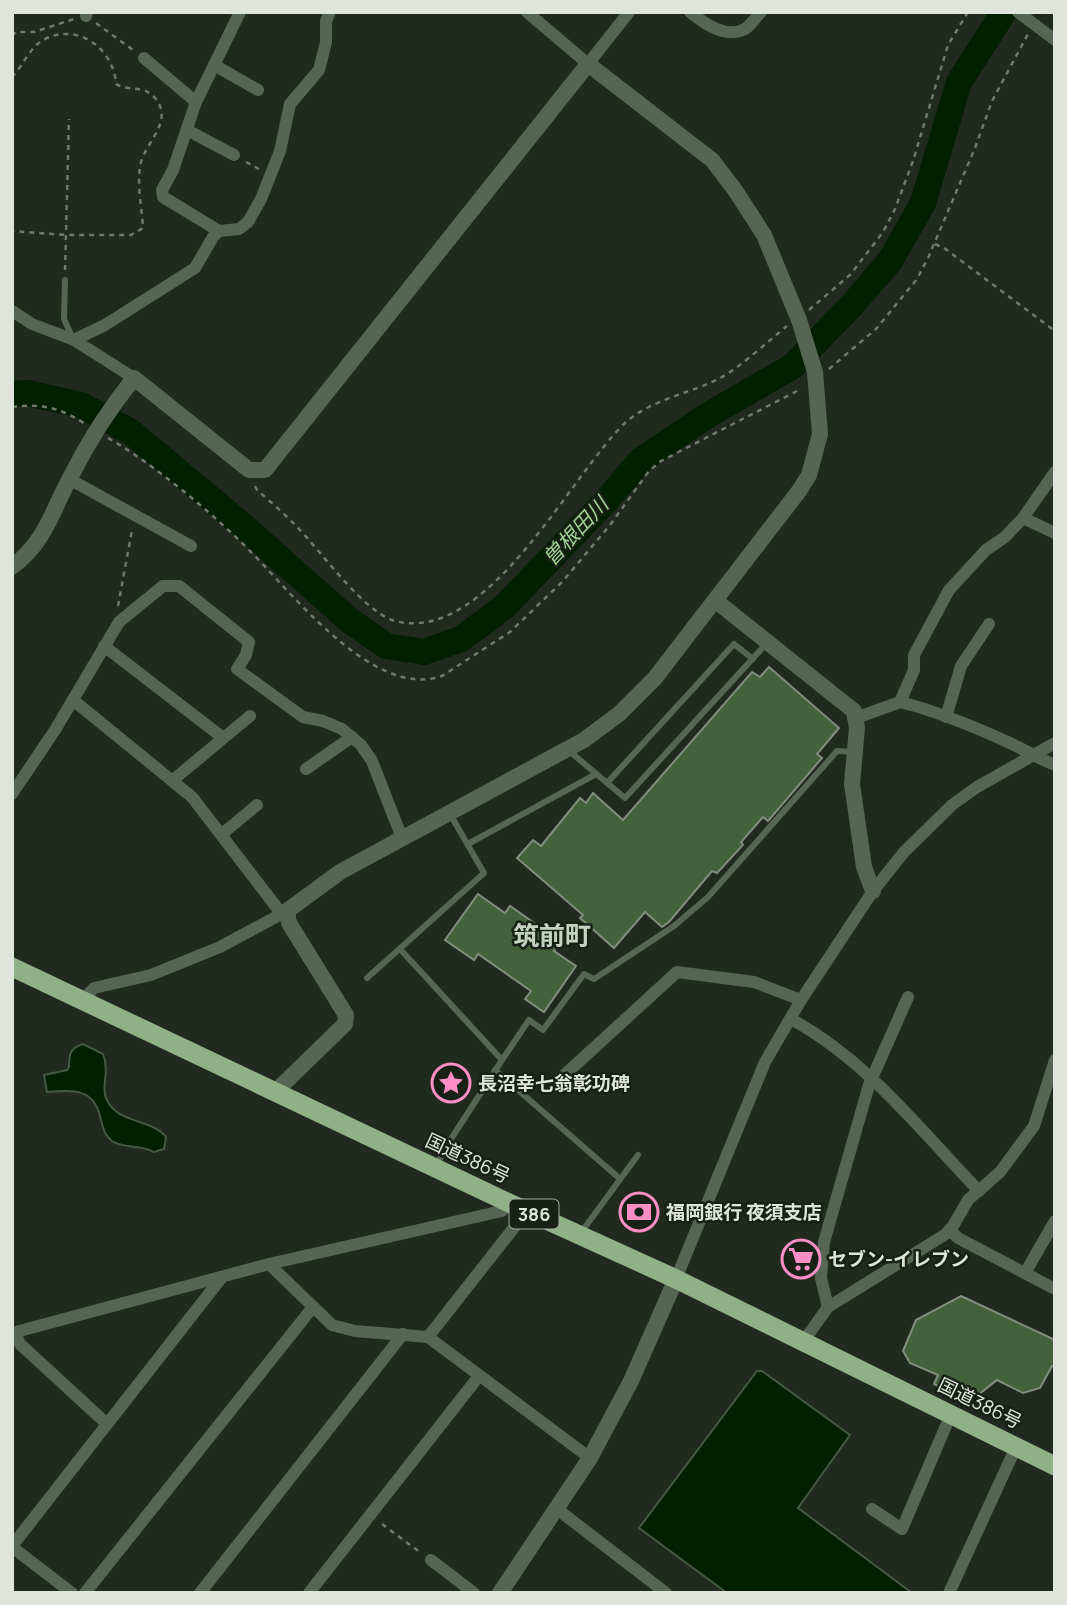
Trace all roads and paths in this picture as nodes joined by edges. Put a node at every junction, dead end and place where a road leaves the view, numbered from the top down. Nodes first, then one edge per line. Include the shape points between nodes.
1 (240, 12) edge
2 (330, 12) edge
3 (527, 12) edge
4 (629, 12) edge
5 (690, 12) edge
6 (761, 12) edge
7 (968, 12) edge
8 (86, 14) edge
9 (1027, 20) edge
10 (12, 36) edge
11 (1055, 40) edge
12 (144, 58) joint
13 (588, 64) junction
14 (214, 65) junction
15 (12, 77) edge
16 (258, 90) dead end
17 (196, 102) junction
18 (69, 119) dead end
19 (187, 130) junction
20 (234, 155) joint
21 (271, 176) junction
22 (12, 231) edge
23 (219, 231) junction
24 (66, 235) junction
25 (935, 244) junction
26 (65, 280) joint
27 (12, 311) edge
28 (798, 318) junction
29 (1055, 331) edge
30 (74, 340) junction
31 (816, 376) junction
32 (129, 384) junction
33 (12, 407) edge
34 (98, 428) junction
35 (249, 470) junction
36 (1055, 472) edge
37 (69, 479) junction
38 (1050, 487) edge
39 (1023, 518) junction
40 (130, 526) dead end
41 (1055, 533) edge
42 (191, 546) dead end
43 (12, 567) edge
44 (716, 601) junction
45 (119, 622) junction
46 (989, 624) dead end
47 (768, 643) junction
48 (104, 646) junction
49 (753, 659) junction
50 (73, 700) junction
51 (900, 702) junction
52 (250, 716) dead end
53 (946, 717) junction
54 (856, 718) junction
55 (222, 737) junction
56 (352, 737) junction
57 (1055, 743) edge
58 (567, 749) junction
59 (855, 752) junction
60 (1032, 756) junction
61 (1055, 765) edge
62 (306, 769) dead end
63 (596, 774) junction
64 (173, 780) junction
65 (607, 783) junction
66 (12, 794) edge
67 (257, 805) dead end
68 (449, 812) junction
69 (222, 834) junction
70 (402, 838) junction
71 (468, 844) junction
72 (873, 891) junction
73 (284, 912) junction
74 (400, 949) junction
75 (12, 967) edge
76 (367, 978) dead end
77 (908, 997) dead end
78 (82, 1000) junction
79 (801, 1000) junction
80 (791, 1019) junction
81 (502, 1060) junction
82 (1055, 1060) edge
83 (495, 1070) junction
84 (560, 1079) dead end
85 (872, 1079) junction
86 (275, 1092) junction
87 (638, 1155) dead end
88 (436, 1168) junction
89 (619, 1178) junction
90 (979, 1192) junction
91 (507, 1202) junction
92 (527, 1211) junction
93 (1055, 1221) edge
94 (950, 1230) junction
95 (579, 1236) junction
96 (270, 1264) junction
97 (1025, 1273) junction
98 (222, 1277) junction
99 (676, 1279) junction
100 (1055, 1289) edge
101 (313, 1307) junction
102 (828, 1307) junction
103 (14, 1333) edge
104 (403, 1334) junction
105 (428, 1337) junction
106 (803, 1342) junction
107 (479, 1376) junction
108 (951, 1415) junction
109 (107, 1424) junction
110 (1016, 1447) junction
111 (590, 1458) junction
112 (1055, 1466) edge
113 (557, 1509) junction
114 (872, 1509) dead end
115 (371, 1516) junction
116 (12, 1546) edge
117 (431, 1560) joint
118 (72, 1593) edge
119 (85, 1593) edge
120 (200, 1593) edge
121 (309, 1593) edge
122 (474, 1593) edge
123 (500, 1593) edge
124 (666, 1593) edge
125 (949, 1593) edge

1 - 14 street
2 - 21 street via 319,70 290,104
3 - 13 street
4 - 13 street
5 - 6 street via 721,32 747,28
7 - 28 path via 948,45 913,161 883,232 851,274
8 - 10 path
8 - 12 path
9 - 11 street
9 - 25 path via 1025,36 992,101
12 - 17 street
13 - 28 street via 712,160 764,235
13 - 35 street via 265,470
14 - 16 street
14 - 17 street
15 - 24 path via 42,39 70,33 84,36 115,69 116,84 124,89 144,89 162,110 162,121 141,162 143,228 131,235
17 - 19 street
18 - 24 path
19 - 20 street
19 - 23 street via 163,197
20 - 21 path
21 - 23 street via 248,222 239,229
22 - 24 path
23 - 30 street via 195,268
24 - 26 path
25 - 29 path
25 - 31 path via 917,279 876,330
26 - 30 lane via 64,319
27 - 30 street
28 - 31 street
28 - 35 path via 722,378 664,400 626,422 546,527 489,587 467,603 423,623 392,620 378,612 257,490
30 - 32 street
31 - 34 path via 661,461 563,581 510,632 443,676 426,679 398,676 337,640 238,539
31 - 44 street via 820,434 809,475 791,506
32 - 34 street
32 - 35 street
33 - 34 path via 47,406
34 - 37 street
36 - 38 street
37 - 42 street
37 - 43 street via 38,543
38 - 39 street
39 - 41 street
39 - 51 street via 949,590 914,655 914,670
40 - 45 path via 134,532
44 - 47 street
44 - 58 street via 619,714
45 - 48 street
45 - 56 street via 163,586 179,586 249,642 237,669 303,717 323,721
46 - 53 street via 961,666
47 - 49 lane
47 - 54 street
48 - 50 street
48 - 55 street
49 - 65 lane via 625,798
49 - 65 lane via 734,644
50 - 64 street
50 - 66 street
51 - 53 street
51 - 54 street
52 - 55 street
53 - 60 street
54 - 59 street
55 - 64 street
56 - 62 street
56 - 70 street via 372,761
57 - 60 street
58 - 63 lane
58 - 68 street
59 - 72 street via 852,784 864,867
59 - 81 lane via 837,751 708,897 674,926 594,979 584,974 544,1030 529,1020
60 - 61 street
60 - 72 street via 952,805 904,852
63 - 65 lane
63 - 71 lane
64 - 69 street
67 - 69 street
68 - 70 street
68 - 71 lane
69 - 73 street
70 - 73 street via 340,872
71 - 74 lane via 484,873
72 - 79 street
73 - 78 street via 220,947 151,975 94,988
73 - 86 street via 346,1015 345,1024
74 - 76 lane
74 - 81 lane
75 - 78 highway, 国道386号 / 386
77 - 85 street
78 - 86 highway, 国道386号 / 386
79 - 80 street
79 - 84 street via 754,982 677,972
80 - 85 street via 831,1044
80 - 99 street via 765,1062
81 - 83 lane
82 - 90 street via 1034,1126
83 - 88 lane
83 - 89 lane
85 - 90 street
85 - 102 street via 824,1242 821,1278
86 - 88 highway, 国道386号 / 386
87 - 89 lane
88 - 91 highway, 国道386号 / 386
89 - 95 lane
90 - 94 street via 968,1200
91 - 92 highway, 国道386号 / 386
91 - 96 street via 502,1211
92 - 95 highway, 国道386号 / 386
92 - 105 street
93 - 97 street
94 - 97 street
94 - 102 street
95 - 99 highway, 国道386号 / 386
96 - 98 street
96 - 101 street
97 - 100 street
98 - 103 street
98 - 109 street
99 - 106 highway, 国道386号 / 386
99 - 111 street via 631,1381
101 - 104 street via 332,1325
101 - 119 street
102 - 106 street
103 - 109 street via 20,1344
104 - 105 street
104 - 120 street
105 - 107 street
106 - 108 highway, 国道386号 / 386
107 - 111 street
107 - 115 street
108 - 110 highway, 国道386号 / 386
108 - 114 street via 902,1528
109 - 116 street
110 - 112 highway, 国道386号 / 386
110 - 125 street
111 - 113 street
113 - 123 street
113 - 124 street
115 - 117 path
115 - 121 street
116 - 118 street
117 - 122 street

